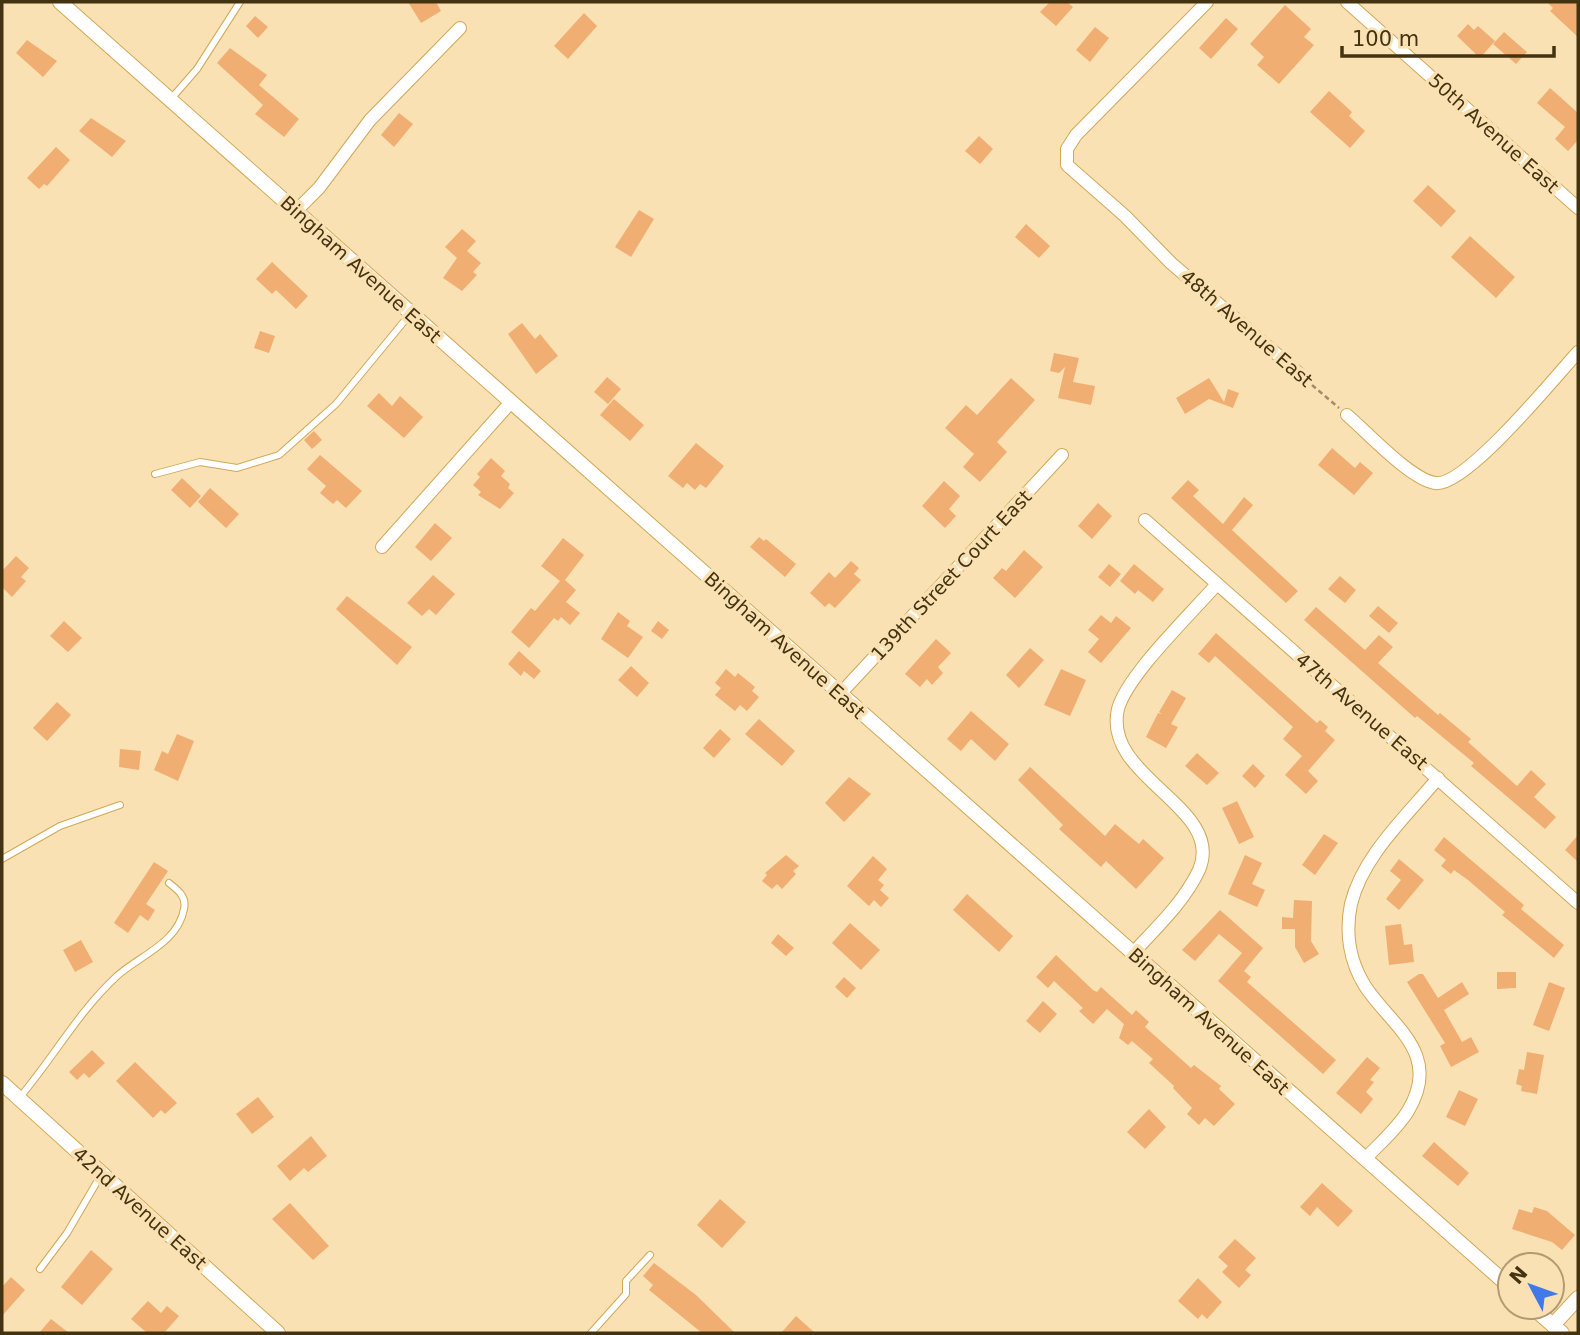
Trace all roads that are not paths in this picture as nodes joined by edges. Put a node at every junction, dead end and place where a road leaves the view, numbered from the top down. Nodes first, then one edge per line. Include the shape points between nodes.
1 (60, 2) edge
2 (240, 2) edge
3 (1207, 2) edge
4 (1347, 2) edge
5 (460, 28) dead end
6 (170, 100) junction
7 (1578, 208) edge
8 (296, 211) junction
9 (411, 313) junction
10 (1578, 352) edge
11 (1302, 376) road end
12 (511, 402) junction
13 (1347, 415) road end
14 (1062, 455) dead end
15 (155, 474) dead end
16 (1145, 520) dead end
17 (382, 547) dead end
18 (1216, 584) junction
19 (840, 694) junction
20 (1438, 778) junction
21 (120, 805) dead end
22 (2, 859) edge
23 (170, 883) dead end
24 (1578, 903) edge
25 (1133, 953) junction
26 (2, 1083) edge
27 (19, 1098) junction
28 (1365, 1159) junction
29 (102, 1173) junction
30 (650, 1255) dead end
31 (40, 1269) dead end
32 (1496, 1275) edge
33 (1578, 1298) edge
34 (1558, 1329) edge
35 (278, 1333) edge
36 (591, 1333) edge

1 - 6 street, Bingham Avenue East
2 - 6 lane via 197,69
3 - 11 street, 48th Avenue East via 1076,135 1067,149 1067,165
4 - 7 street, 50th Avenue East
5 - 8 street via 370,120
6 - 8 street, Bingham Avenue East
8 - 9 street, Bingham Avenue East
9 - 12 street, Bingham Avenue East
9 - 15 lane via 336,404 279,455 237,468 200,462
10 - 13 street via 1478,462 1438,484 1408,468
12 - 17 street
12 - 19 street, Bingham Avenue East
14 - 19 street, 139th Street Court East
16 - 18 street, 47th Avenue East
18 - 20 street, 47th Avenue East
18 - 25 street via 1141,671 1118,709 1117,729 1127,756 1182,809 1200,846 1199,869 1183,898
19 - 25 street, Bingham Avenue East
20 - 24 street, 47th Avenue East
20 - 28 street via 1363,871 1350,908 1349,946 1354,964 1370,993 1412,1044 1418,1070 1409,1109
21 - 22 lane via 60,826
23 - 27 lane via 184,901 174,929 85,1009
25 - 28 street, Bingham Avenue East
26 - 27 street, 42nd Avenue East
27 - 29 street, 42nd Avenue East
28 - 32 street, Bingham Avenue East
29 - 31 lane
29 - 35 street, 42nd Avenue East
30 - 36 lane via 626,1281 626,1294
33 - 34 street

